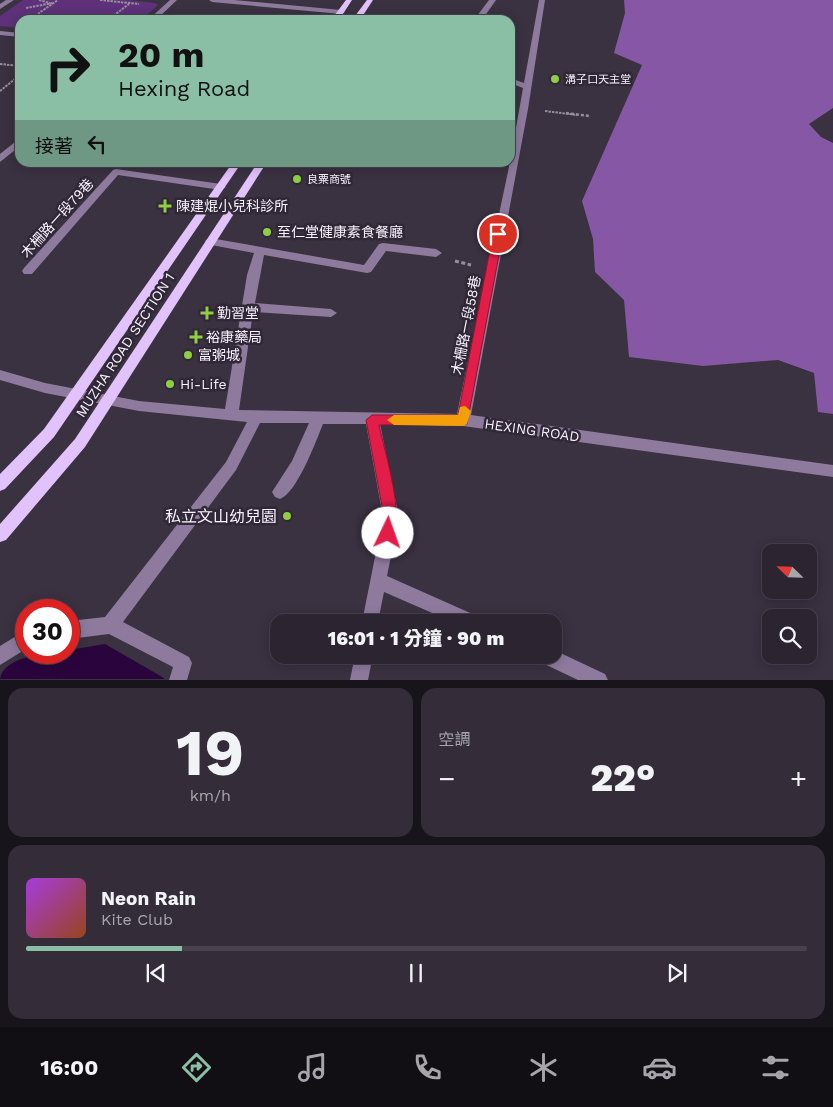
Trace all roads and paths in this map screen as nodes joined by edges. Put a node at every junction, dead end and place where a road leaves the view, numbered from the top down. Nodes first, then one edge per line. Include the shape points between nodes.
1 (11, 0) edge
2 (39, 0) edge
3 (58, 0) edge
4 (100, 0) edge
5 (167, 0) edge
6 (173, 0) edge
7 (212, 0) edge
8 (349, 0) edge
9 (370, 0) edge
10 (493, 0) edge
11 (542, 0) edge
12 (130, 3) junction
13 (53, 4) junction
14 (144, 4) dead end
15 (0, 7) edge
16 (341, 12) junction
17 (38, 15) edge
18 (114, 15) edge
19 (157, 15) edge
20 (339, 15) edge
21 (360, 15) edge
22 (482, 15) edge
23 (0, 33) edge
24 (15, 34) edge
25 (0, 64) edge
26 (15, 66) edge
27 (15, 79) edge
28 (515, 82) edge
29 (515, 86) edge
30 (528, 87) junction
31 (0, 91) edge
32 (524, 109) junction
33 (589, 116) dead end
34 (15, 146) edge
35 (515, 153) edge
36 (0, 159) edge
37 (120, 167) edge
38 (235, 167) edge
39 (260, 167) edge
40 (512, 167) edge
41 (116, 172) junction
42 (221, 188) junction
43 (210, 242) junction
44 (260, 251) junction
45 (436, 253) joint
46 (491, 270) junction
47 (28, 271) dead end
48 (248, 308) junction
49 (331, 312) dead end
50 (0, 375) edge
51 (75, 394) junction
52 (109, 400) junction
53 (231, 415) junction
54 (256, 417) junction
55 (318, 419) junction
56 (372, 420) junction
57 (463, 420) junction
58 (833, 471) edge
59 (0, 484) edge
60 (280, 492) dead end
61 (0, 535) edge
62 (379, 581) junction
63 (372, 614) edge
64 (453, 614) edge
65 (110, 625) junction
66 (80, 629) edge
67 (15, 646) edge
68 (0, 656) edge
69 (562, 663) edge
70 (362, 664) edge
71 (178, 680) edge
72 (359, 680) edge
73 (599, 680) edge

1 - 15 street
2 - 13 path
3 - 13 path
4 - 12 path
5 - 6 street
6 - 19 street
7 - 16 street
8 - 16 main road
9 - 21 main road
10 - 22 street
11 - 30 street, 木柵路一段58巷
12 - 14 path
12 - 18 path
13 - 17 path
16 - 20 main road
23 - 24 street
25 - 26 path
27 - 31 path
28 - 30 street
29 - 30 street
30 - 32 street, 木柵路一段58巷
32 - 33 path
32 - 35 street, 木柵路一段58巷
34 - 36 street
37 - 41 street, 木柵路一段79巷
38 - 42 main road, MUZHA ROAD SECTION 1
39 - 43 main road, MUZHA ROAD SECTION 1
40 - 46 street, 木柵路一段58巷
41 - 42 street
41 - 47 street, 木柵路一段79巷
42 - 51 main road, MUZHA ROAD SECTION 1
43 - 44 street
43 - 52 main road, MUZHA ROAD SECTION 1
44 - 45 street via 367,269 383,247
44 - 48 street
45 - 46 path
46 - 57 street, 木柵路一段58巷
48 - 49 street
48 - 53 street
50 - 51 street, HEXING ROAD
51 - 52 street, HEXING ROAD
51 - 59 main road, MUZHA ROAD SECTION 1 via 49,432
52 - 53 street, HEXING ROAD
52 - 61 main road, MUZHA ROAD SECTION 1 via 80,443
53 - 54 street, HEXING ROAD
54 - 55 street, HEXING ROAD
54 - 65 street via 231,466
55 - 56 street, HEXING ROAD
55 - 60 street via 298,465
56 - 57 street, HEXING ROAD
56 - 62 street via 391,517
57 - 58 street, HEXING ROAD
62 - 63 street
62 - 64 street
65 - 66 street
65 - 71 street via 183,663
67 - 68 street
69 - 73 street
70 - 72 street

